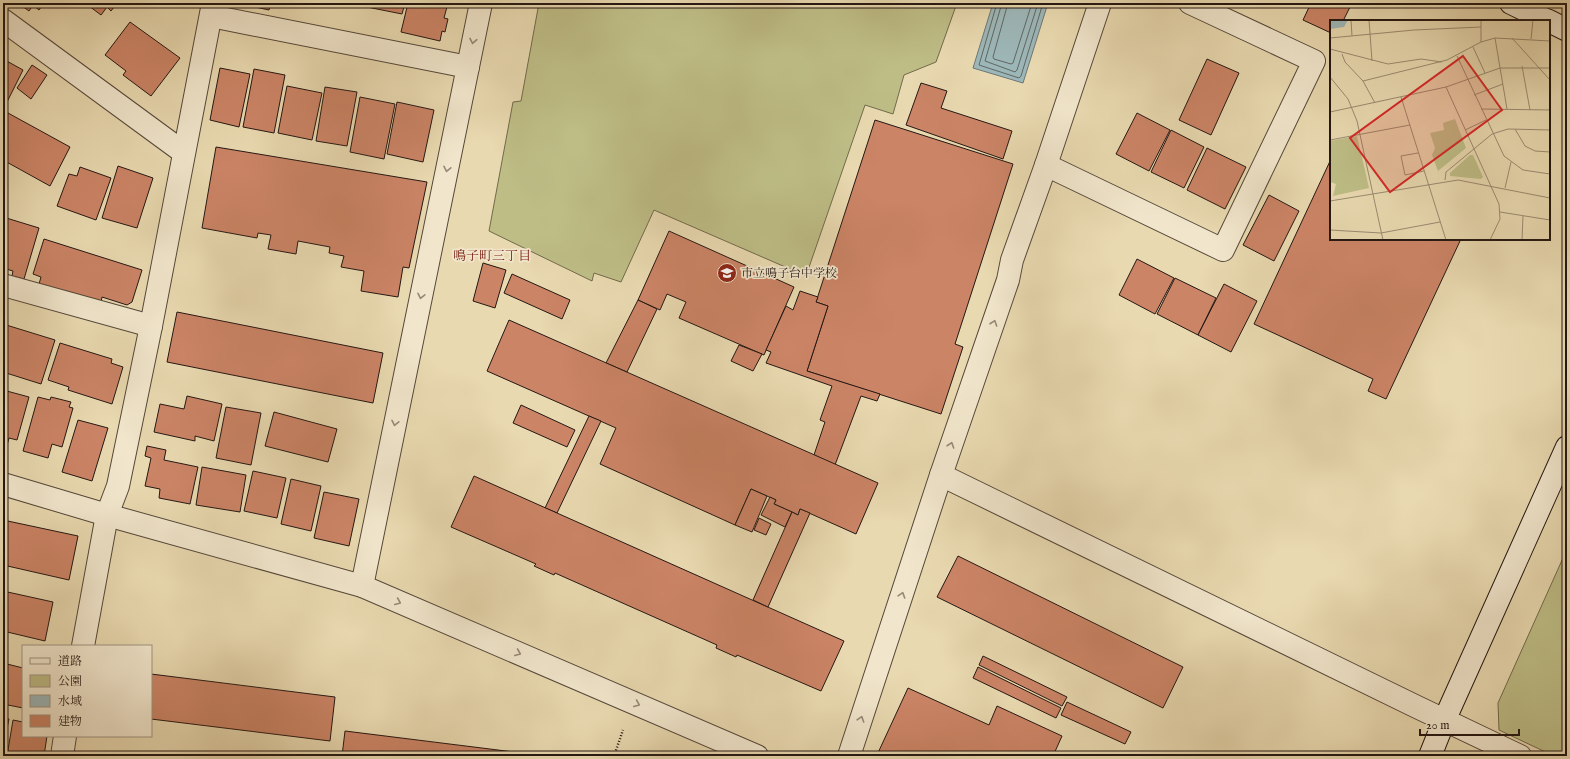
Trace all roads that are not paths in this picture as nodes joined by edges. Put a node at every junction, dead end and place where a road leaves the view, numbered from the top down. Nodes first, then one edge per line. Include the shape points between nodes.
1 (481, 3) edge
2 (1100, 3) edge
3 (1190, 3) edge
4 (1511, 3) edge
5 (212, 9) edge
6 (3, 20) edge
7 (1547, 20) edge
8 (1550, 22) edge
9 (1567, 30) edge
10 (468, 67) junction
11 (183, 152) junction
12 (1046, 165) junction
13 (3, 285) edge
14 (151, 326) junction
15 (1567, 447) edge
16 (941, 474) junction
17 (3, 484) edge
18 (108, 515) junction
19 (362, 586) junction
20 (82, 645) edge
21 (1444, 721) junction
22 (65, 737) edge
23 (62, 756) edge
24 (757, 756) edge
25 (849, 756) edge
26 (1430, 756) edge
27 (1520, 756) edge

1 -> 10 street
2 - 12 street
3 - 12 street via 1314,61 1223,250
4 - 7 street
5 - 10 street
5 - 11 street
6 - 11 street
8 - 9 street
10 -> 19 street
11 - 14 street
16 -> 12 street
13 - 14 street
14 - 18 street via 118,486
15 - 21 street
16 - 21 street
25 -> 16 street
17 - 18 street
18 - 19 street
18 - 20 street
19 -> 24 street
21 - 26 street
21 - 27 street
22 - 23 street

